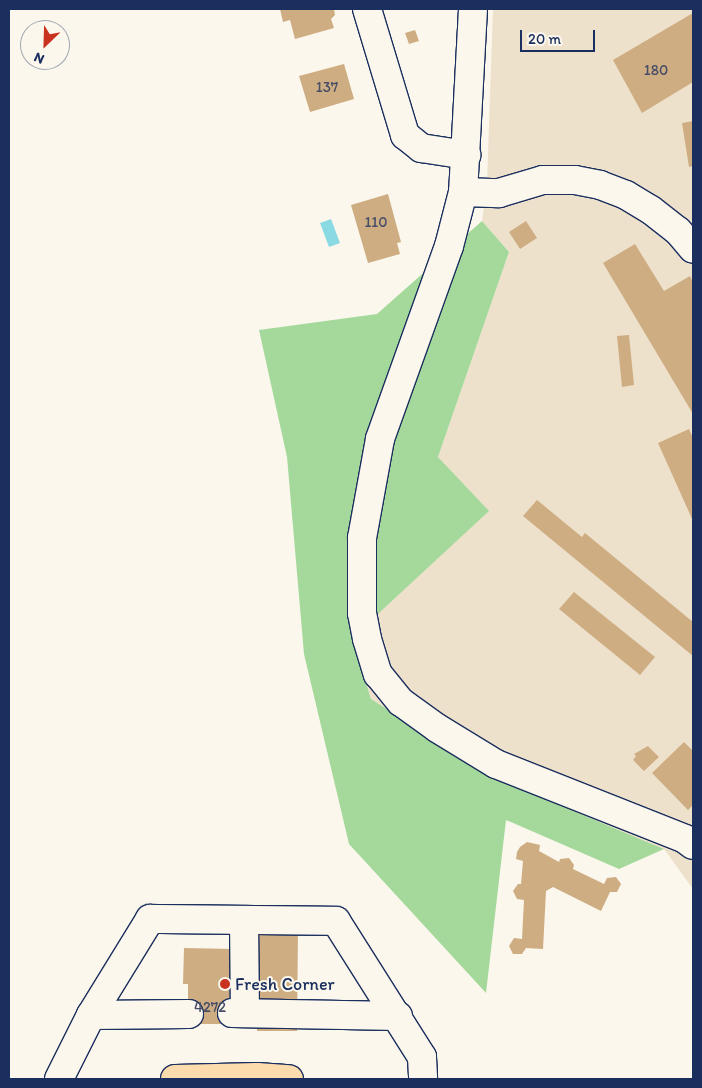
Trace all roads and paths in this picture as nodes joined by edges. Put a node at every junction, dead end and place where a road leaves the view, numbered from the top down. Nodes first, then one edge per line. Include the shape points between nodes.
1 (367, 9) edge
2 (473, 9) edge
3 (466, 156) junction
4 (463, 192) junction
5 (693, 249) edge
6 (693, 845) edge
7 (244, 920) junction
8 (188, 1014) dead end
9 (91, 1015) junction
10 (398, 1016) junction
11 (59, 1079) edge
12 (175, 1079) edge
13 (289, 1079) edge
14 (423, 1079) edge

1 - 3 street via 405,136 421,148
2 - 3 street
3 - 4 street
4 - 5 street via 499,193 542,180 575,180 600,185 651,210 678,231
4 - 6 street via 449,246 380,439 362,538 362,613 378,674 401,702 436,728 496,764 686,839
7 - 9 street via 150,919
7 - 10 street via 336,921
7 - 10 street via 238,1013
8 - 9 street
9 - 11 street
10 - 14 street via 422,1057
12 - 13 main road

